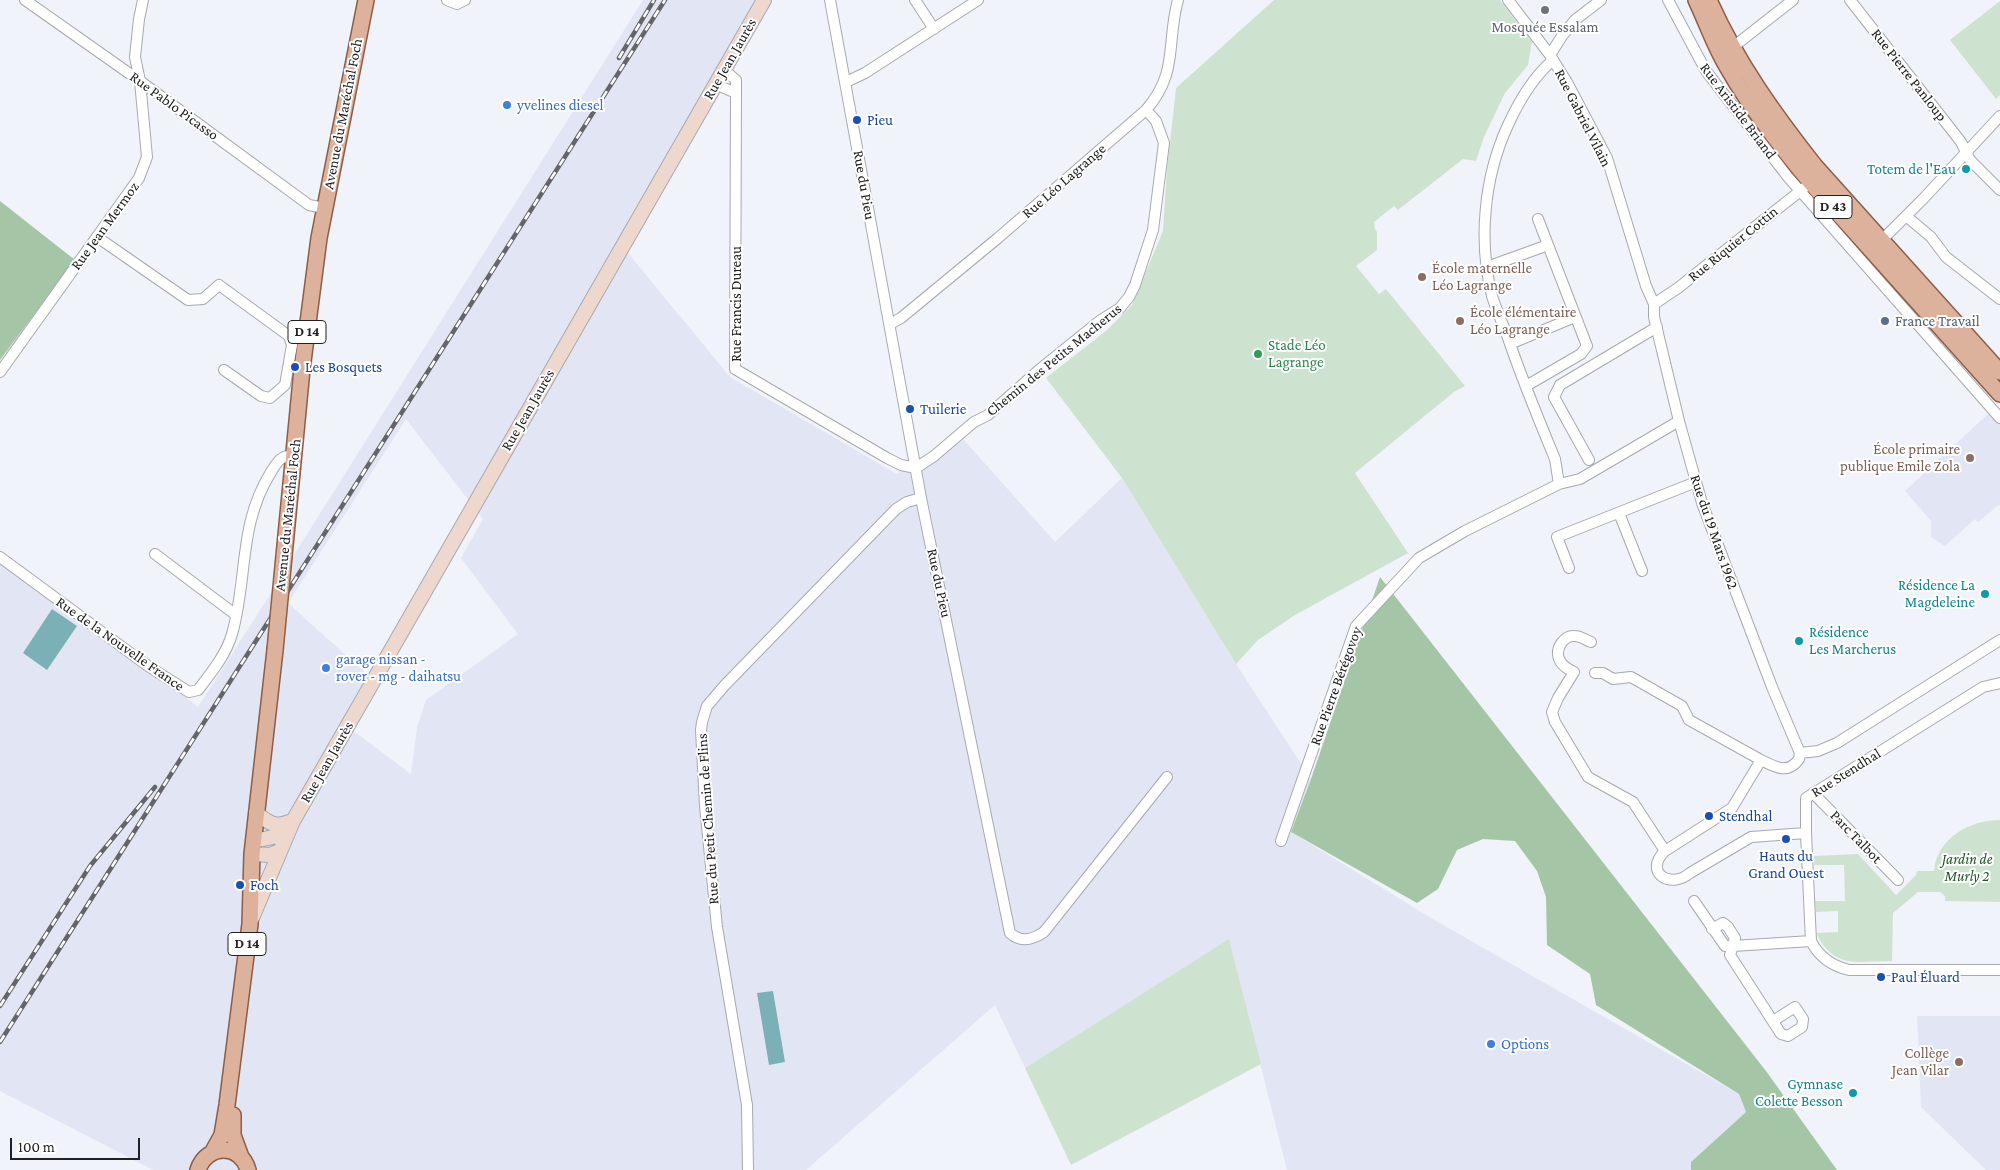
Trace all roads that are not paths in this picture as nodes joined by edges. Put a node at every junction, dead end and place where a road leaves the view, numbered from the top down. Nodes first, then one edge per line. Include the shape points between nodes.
1 (25, 0) edge
2 (143, 0) edge
3 (366, 0) edge
4 (447, 0) edge
5 (465, 0) edge
6 (764, 0) edge
7 (830, 0) edge
8 (915, 0) edge
9 (978, 0) edge
10 (1178, 0) edge
11 (1508, 0) edge
12 (1601, 0) edge
13 (1668, 0) edge
14 (1793, 0) edge
15 (1850, 0) edge
16 (1706, 1) edge
17 (934, 29) junction
18 (1733, 47) junction
19 (1551, 57) junction
20 (723, 69) junction
21 (140, 81) junction
22 (846, 82) junction
23 (716, 84) junction
24 (736, 93) junction
25 (1146, 110) junction
26 (2000, 116) edge
27 (1966, 152) junction
28 (1815, 166) junction
29 (1831, 184) junction
30 (1805, 187) junction
31 (2000, 190) edge
32 (324, 208) junction
33 (1906, 216) junction
34 (1538, 219) dead end
35 (97, 237) junction
36 (1863, 239) junction
37 (1882, 240) junction
38 (1548, 244) junction
39 (1877, 256) junction
40 (1487, 267) junction
41 (2000, 299) edge
42 (1654, 304) junction
43 (1575, 317) junction
44 (890, 324) junction
45 (1657, 327) junction
46 (1510, 344) junction
47 (224, 370) dead end
48 (0, 372) edge
49 (2000, 372) edge
50 (1526, 386) junction
51 (2000, 394) edge
52 (2000, 418) edge
53 (1679, 421) junction
54 (294, 456) junction
55 (1588, 460) dead end
56 (916, 468) junction
57 (1696, 482) junction
58 (1559, 484) junction
59 (921, 498) junction
60 (1619, 513) junction
61 (155, 554) dead end
62 (0, 558) edge
63 (1569, 568) dead end
64 (1642, 572) dead end
65 (236, 615) junction
66 (2000, 640) edge
67 (1591, 642) dead end
68 (1595, 673) dead end
69 (2000, 683) edge
70 (1800, 752) junction
71 (1761, 760) junction
72 (1167, 777) dead end
73 (1813, 793) junction
74 (256, 813) junction
75 (293, 821) junction
76 (1806, 833) junction
77 (1281, 841) dead end
78 (253, 848) junction
79 (280, 851) junction
80 (1665, 851) junction
81 (1898, 880) dead end
82 (1694, 901) dead end
83 (250, 924) junction
84 (1811, 941) junction
85 (1733, 946) junction
86 (2000, 970) edge
87 (1773, 1021) dead end
88 (236, 1034) junction
89 (212, 1153) junction
90 (246, 1166) edge
91 (198, 1170) edge
92 (748, 1170) edge

1 - 21 street, Rue Pablo Picasso
2 - 21 street, Rue Jean Mermoz via 136,57
3 - 32 main road, Avenue du Maréchal Foch / D 14
4 - 5 street via 458,4
6 - 20 main road, Rue Jean Jaurès
7 - 22 street, Rue du Pieu
8 - 17 street
9 - 17 street
10 - 25 street, Rue Léo Lagrange via 1170,67 1163,86
11 - 19 street, Rue Gabriel Vilain
12 - 19 street via 1575,20
13 - 30 street, Rue Aristide Briand via 1706,71
14 - 18 street
15 - 27 street, Rue Pierre Panloup
16 - 18 main road, D 43
16 - 30 main road, D 43 via 1728,69
17 - 22 street
18 - 28 main road, D 43 via 1766,101
19 - 40 street via 1515,111 1502,138 1486,211
19 - 42 street, Rue Gabriel Vilain via 1607,158
20 - 23 main road, Rue Jean Jaurès
20 - 24 street, Rue Francis Dureau via 736,80
21 - 32 street, Rue Pablo Picasso via 309,205
21 - 35 street, Rue Jean Mermoz via 146,157 139,178
22 - 44 street, Rue du Pieu
23 - 24 street
23 - 75 main road, Rue Jean Jaurès
24 - 56 street, Rue Francis Dureau via 735,368 887,458
25 - 44 street, Rue Léo Lagrange via 998,238
25 - 56 street, Chemin des Petits Macherus via 1156,121 1164,143 1152,230 1129,297 1120,308 1039,370 988,415 974,422
26 - 27 street
27 - 31 street, Rue Pierre Panloup
27 - 33 street
28 - 29 main road, D 43
28 - 30 main road
29 - 30 main road
29 - 37 main road, D 43
30 - 36 main road, D 43
30 - 42 street, Rue Riquier Cottin
30 - 52 street, Rue Aristide Briand
32 - 54 main road, Avenue du Maréchal Foch / D 14 via 302,369
33 - 37 street
33 - 41 street via 1931,237 1946,258
34 - 38 street
35 - 47 street via 188,300 203,299 219,285 289,336 292,346 285,385 270,398 261,396
35 - 48 street, Rue Jean Mermoz
36 - 37 main road
36 - 39 main road, D 43
37 - 39 main road
37 - 49 main road, D 43
38 - 40 street
38 - 43 street
39 - 51 main road, D 43
40 - 46 street via 1493,297
42 - 45 street, Rue du 19 Mars 1962
43 - 46 street
43 - 50 street via 1586,350
44 - 56 street, Rue du Pieu
45 - 53 street, Rue du 19 Mars 1962
45 - 55 street via 1560,385 1554,398
46 - 50 street
50 - 58 street via 1555,459
53 - 57 street, Rue du 19 Mars 1962
53 - 58 street, Rue Pierre Bérégovoy via 1580,479
54 - 65 street, Rue de la Nouvelle France via 283,457 276,463 257,498 247,533
54 - 74 main road, Avenue du Maréchal Foch / D 14, bridge
56 - 59 street, Rue du Pieu
57 - 60 street
57 - 70 street, Rue du 19 Mars 1962 via 1772,687
58 - 77 street, Rue Pierre Bérégovoy via 1418,558 1356,626
59 - 72 street, Rue du Pieu via 1010,932 1015,938 1026,940 1044,932
59 - 92 street, Rue du Petit Chemin de Flins via 901,504 884,521 725,685 708,706 702,722 705,806 716,928 747,1105
60 - 63 street via 1557,537
60 - 64 street
61 - 65 street
62 - 65 street, Rue de la Nouvelle France via 148,666 189,692 198,690 218,662 231,637
66 - 70 street, Rue Stendhal via 1837,743 1818,751
67 - 80 street via 1570,636 1558,647 1558,658 1574,672 1552,712 1554,722 1588,776 1633,802
68 - 71 street via 1614,679 1632,677 1682,706 1689,720
69 - 73 street, Rue Stendhal via 1983,687
70 - 71 street via 1796,764 1786,769
71 - 80 street via 1732,808
73 - 76 street, Rue Stendhal via 1806,798
73 - 81 street, Parc Talbot
74 - 75 main road via 276,825
74 - 78 main road, Avenue du Maréchal Foch / D 14
75 - 78 main road
75 - 79 main road, Rue Jean Jaurès
76 - 80 street via 1751,837 1682,880 1663,878 1659,873 1656,866 1658,858
76 - 84 street
78 - 79 main road via 270,855
78 - 83 main road, Avenue du Maréchal Foch / D 14
79 - 83 main road, Rue Jean Jaurès
82 - 85 street via 1725,946
83 - 88 main road, Avenue du Maréchal Foch / D 14
84 - 85 street
84 - 86 street via 1825,960 1850,970
85 - 87 street via 1730,954
88 - 89 main road, Avenue du Maréchal Foch / D 14 via 224,1128
88 - 90 main road, Avenue du Maréchal Foch / D 14 via 232,1129 235,1144
89 - 90 main road via 226,1150
89 - 91 main road, Avenue du Maréchal Foch

